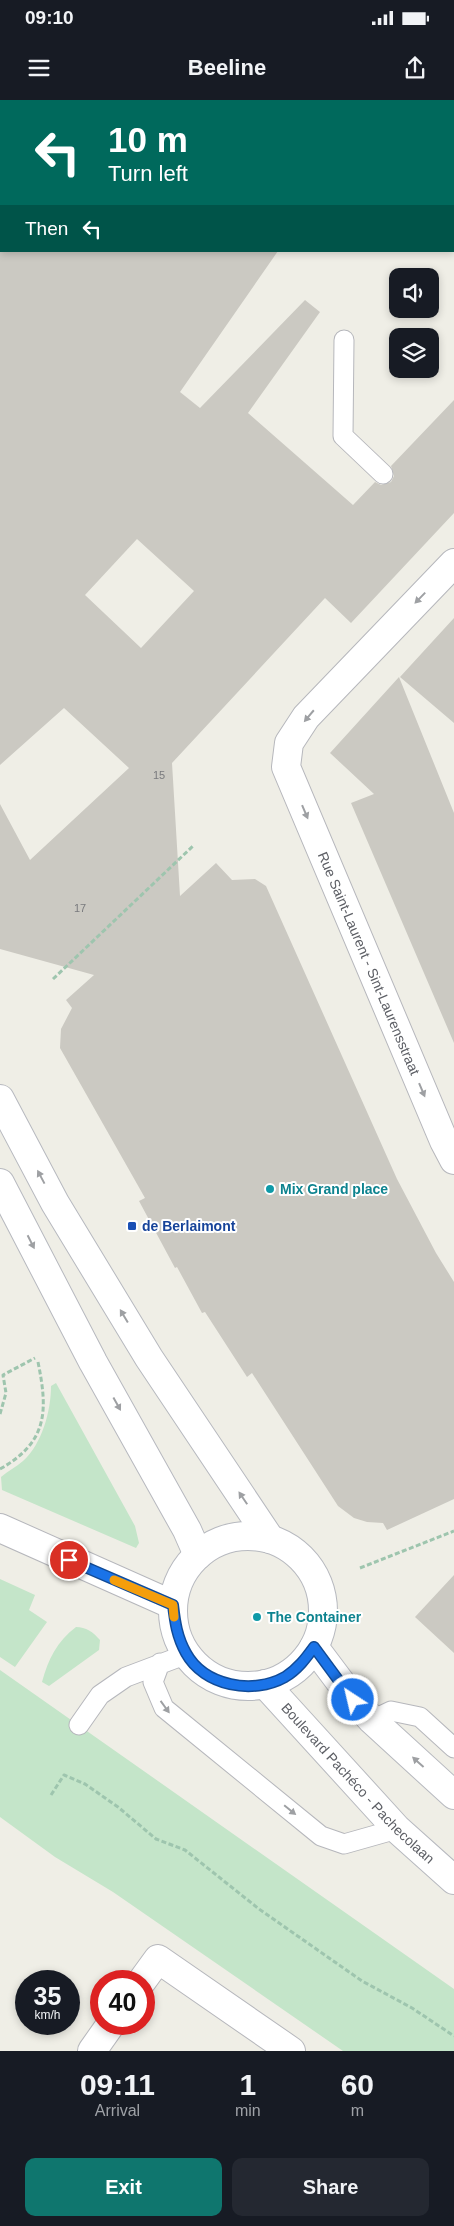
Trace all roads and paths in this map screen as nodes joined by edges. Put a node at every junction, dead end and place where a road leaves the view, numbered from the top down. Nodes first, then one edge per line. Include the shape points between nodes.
1 (344, 340) dead end
2 (383, 474) dead end
3 (454, 562) edge
4 (193, 846) dead end
5 (53, 978) dead end
6 (0, 1099) edge
7 (454, 1160) edge
8 (0, 1183) edge
9 (0, 1414) edge
10 (0, 1469) edge
11 (0, 1528) edge
12 (454, 1531) edge
13 (270, 1539) junction
14 (198, 1554) junction
15 (360, 1568) dead end
16 (173, 1605) junction
17 (314, 1647) junction
18 (187, 1654) junction
19 (160, 1663) junction
20 (265, 1684) junction
21 (372, 1720) junction
22 (78, 1725) dead end
23 (454, 1748) edge
24 (51, 1795) dead end
25 (454, 1795) edge
26 (397, 1829) junction
27 (454, 1880) edge
28 (150, 1970) edge
29 (104, 2035) edge
30 (454, 2036) edge
31 (92, 2051) edge
32 (291, 2051) edge

1 - 2 lane via 343,436
3 -> 7 street, Rue Saint-Laurent - Sint-Laurensstraat via 306,717 289,743 286,767
4 - 5 path
13 -> 6 street via 149,1358 55,1203
8 -> 14 street
9 - 10 path via 6,1393 3,1375 36,1360 45,1394 42,1420 33,1442 21,1456
11 - 16 street
12 - 15 path
13 - 14 street via 232,1537 214,1543
13 - 17 street via 290,1548 307,1563 318,1583 323,1604 322,1626
14 - 16 street via 181,1577
16 - 18 street via 176,1630
17 - 20 street via 302,1664 285,1677
17 - 21 street
18 - 19 lane
18 - 20 street via 202,1670 221,1681 242,1686
19 - 22 lane via 126,1677 100,1695
19 -> 26 lane via 153,1682 164,1708 321,1836 344,1844
20 - 26 street, Boulevard Pachéco - Pachecolaan
21 - 23 lane via 391,1711 420,1717
25 -> 21 street
24 - 30 path via 64,1775 85,1784 156,1839 185,1850 259,1909 362,1981
26 - 27 street, Boulevard Pachéco - Pachecolaan
28 - 32 street via 158,1959
29 - 31 street

